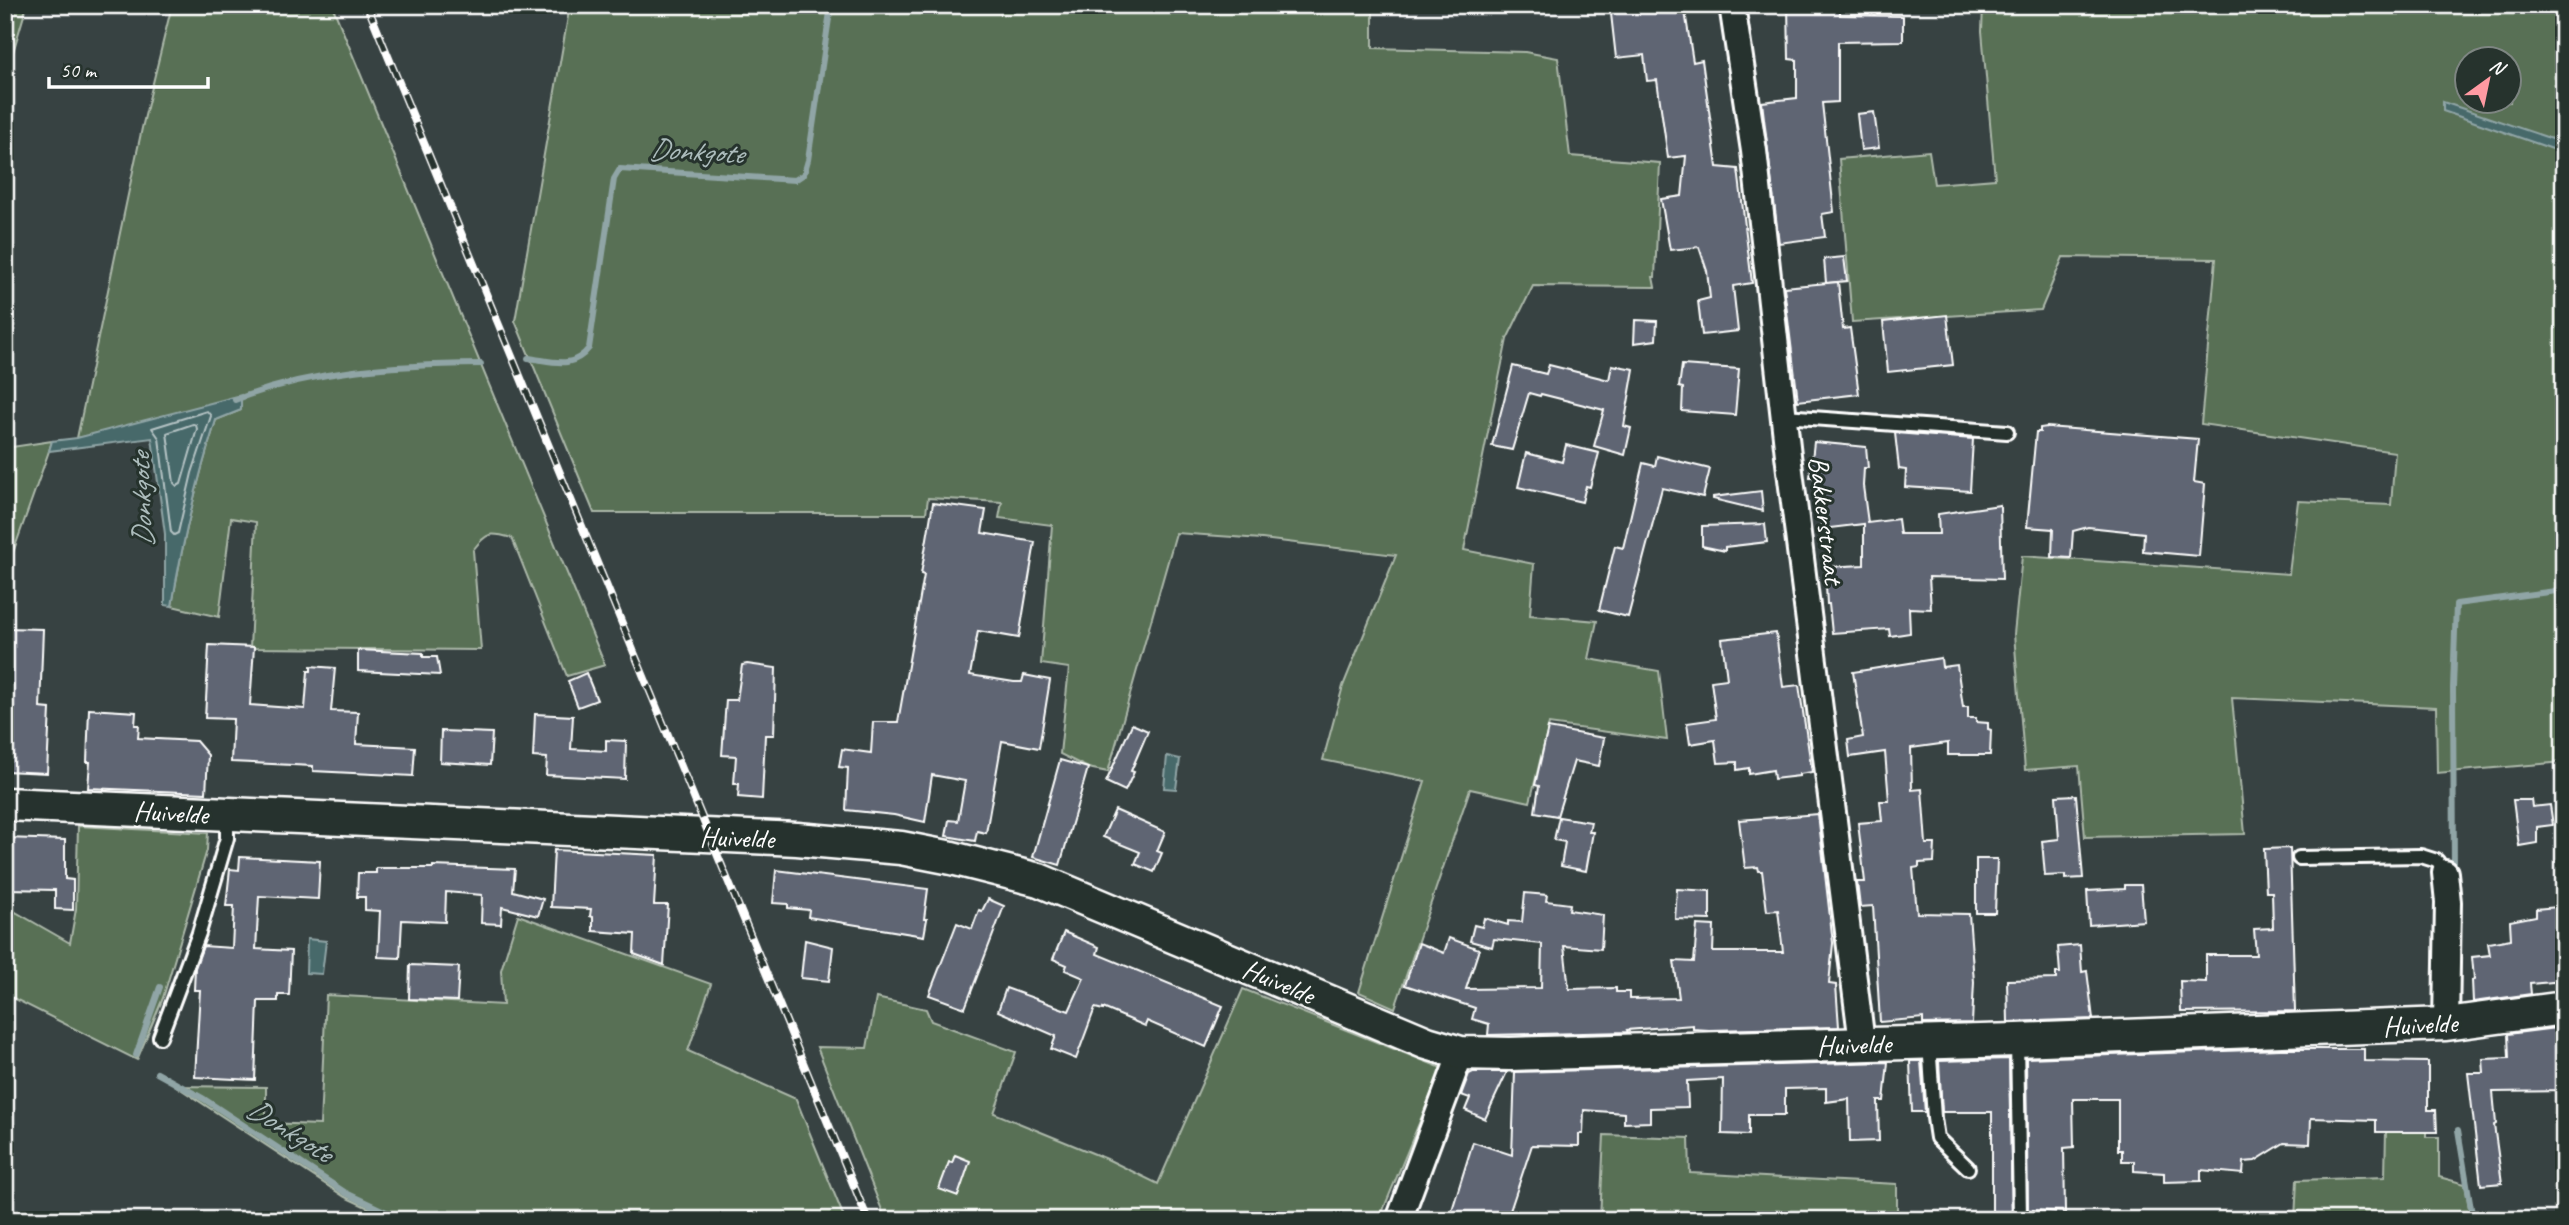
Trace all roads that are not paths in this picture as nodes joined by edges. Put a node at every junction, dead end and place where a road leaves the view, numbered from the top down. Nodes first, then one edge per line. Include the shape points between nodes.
1 (1732, 5) edge
2 (1784, 416) junction
3 (2007, 432) dead end
4 (5, 804) edge
5 (227, 814) junction
6 (2298, 858) dead end
7 (2445, 873) joint
8 (2564, 1007) edge
9 (2446, 1024) junction
10 (160, 1037) dead end
11 (2017, 1040) junction
12 (1929, 1042) junction
13 (1862, 1043) junction
14 (1461, 1053) junction
15 (1968, 1168) dead end
16 (2020, 1217) dead end
17 (1399, 1220) edge

1 - 2 street, Bakkerstraat via 1754,150
2 - 3 lane
2 - 13 street, Bakkerstraat
4 - 5 street, Huivelde
5 - 10 lane via 227,838 209,898
5 - 14 street, Huivelde via 797,839 901,848 1039,880 1427,1043
6 - 7 lane via 2421,856 2437,861
7 - 9 street
8 - 9 street, Huivelde
9 - 11 street, Huivelde
11 - 12 street, Huivelde
11 - 16 lane
12 - 13 street, Huivelde
12 - 15 lane via 1937,1138
13 - 14 street, Huivelde
14 - 17 street

